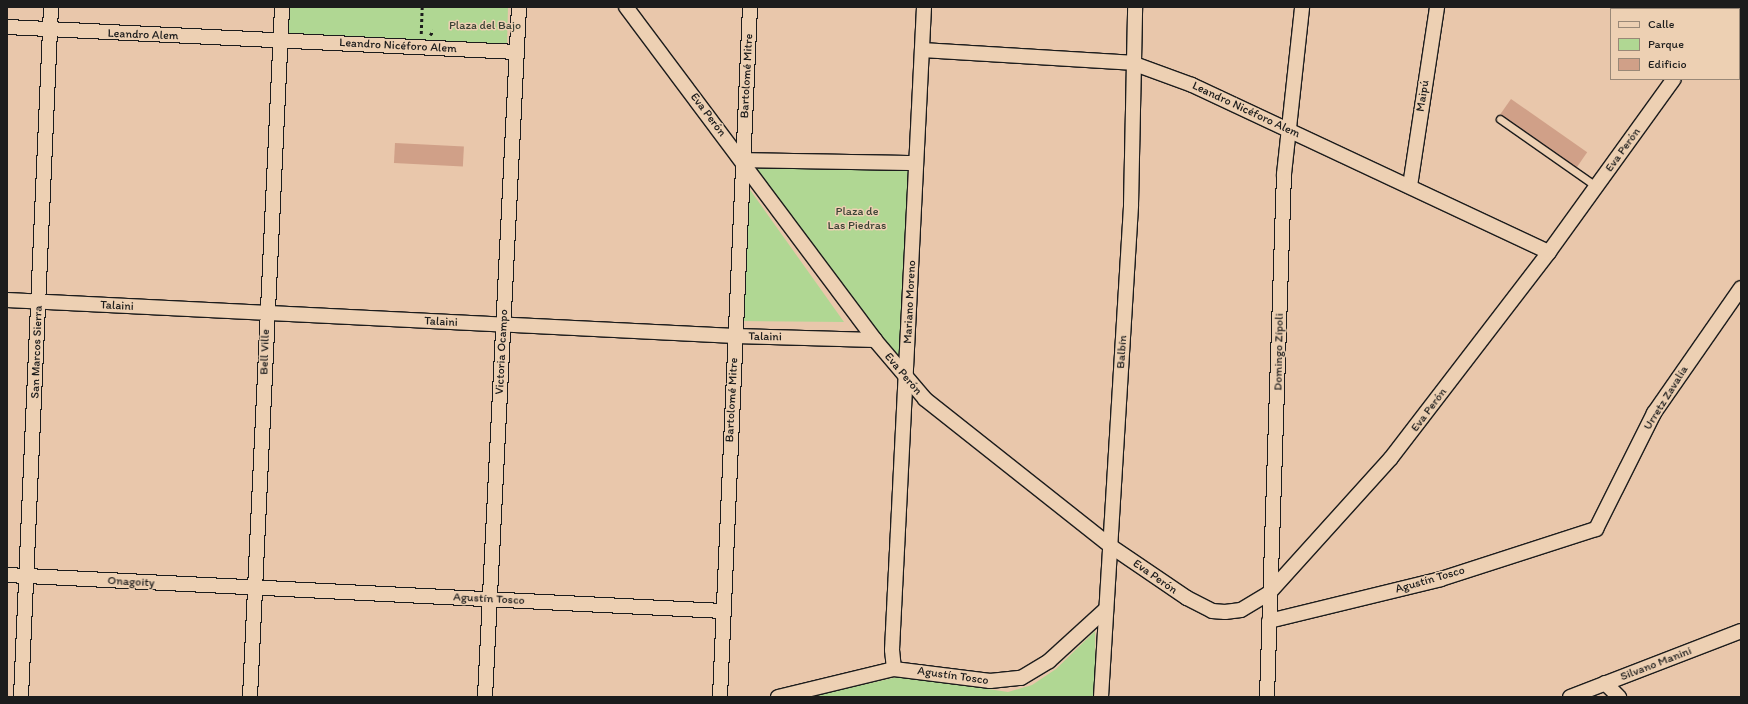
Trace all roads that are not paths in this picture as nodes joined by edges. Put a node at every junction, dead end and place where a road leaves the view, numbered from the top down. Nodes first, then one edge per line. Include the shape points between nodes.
1 (51, 7) edge
2 (282, 7) edge
3 (519, 7) edge
4 (626, 7) edge
5 (750, 7) edge
6 (924, 7) edge
7 (1135, 7) edge
8 (1302, 7) edge
9 (1437, 7) edge
10 (7, 26) edge
11 (48, 30) junction
12 (280, 41) junction
13 (922, 50) junction
14 (516, 52) junction
15 (1132, 63) junction
16 (1673, 80) edge
17 (1500, 119) dead end
18 (1287, 129) junction
19 (743, 160) junction
20 (916, 163) junction
21 (1410, 186) junction
22 (1597, 187) junction
23 (1549, 252) junction
24 (1741, 288) edge
25 (7, 300) edge
26 (40, 301) junction
27 (267, 314) junction
28 (504, 325) junction
29 (735, 336) junction
30 (875, 340) junction
31 (906, 379) junction
32 (1589, 533) joint
33 (1109, 545) junction
34 (7, 575) edge
35 (28, 576) junction
36 (256, 589) junction
37 (1269, 593) junction
38 (490, 600) junction
39 (1106, 609) junction
40 (723, 611) junction
41 (1269, 621) junction
42 (1741, 631) edge
43 (894, 669) junction
44 (1605, 683) junction
45 (21, 697) edge
46 (250, 697) edge
47 (485, 697) edge
48 (720, 697) edge
49 (778, 697) edge
50 (1102, 697) edge
51 (1267, 697) edge
52 (1570, 697) edge
53 (1619, 697) edge

1 - 11 street, San Marcos Sierra
2 - 12 street, Bell Ville
3 - 14 street, Victoria Ocampo
4 - 19 street, Eva Perón
5 - 19 street, Bartolomé Mitre
6 - 13 street, Mariano Moreno
7 - 15 street, Balbín
8 - 18 street, Domingo Zípoli
9 - 21 street, Maipú
10 - 11 street, Leandro Alem
11 - 12 street, Leandro Alem
11 - 26 street, San Marcos Sierra
12 - 14 street, Leandro Nicéforo Alem
12 - 27 street, Bell Ville
13 - 15 street, Leandro Nicéforo Alem
13 - 20 street, Mariano Moreno
14 - 28 street, Victoria Ocampo
15 - 18 street, Leandro Nicéforo Alem via 1192,85
15 - 33 street, Balbín via 1131,205
16 - 22 street, Eva Perón
17 - 22 lane
18 - 21 street, Leandro Nicéforo Alem
18 - 37 street, Domingo Zípoli
19 - 20 street
19 - 29 street, Bartolomé Mitre
19 - 30 street, Eva Perón
20 - 31 street, Mariano Moreno
21 - 23 street, Leandro Nicéforo Alem
22 - 23 street, Eva Perón
23 - 37 street, Eva Perón via 1409,437
24 - 32 street, Urretz Zavalía via 1657,408 1600,523
25 - 26 street, Talaini
26 - 27 street, Talaini
26 - 35 street, San Marcos Sierra
27 - 28 street, Talaini
27 - 36 street, Bell Ville
28 - 29 street, Talaini
28 - 38 street, Victoria Ocampo
29 - 30 street, Talaini
29 - 40 street, Bartolomé Mitre
30 - 31 street, Eva Perón
31 - 33 street, Eva Perón via 948,420
31 - 43 street, Mariano Moreno via 892,650
32 - 41 street, Agustín Tosco via 1441,579
33 - 37 street, Eva Perón via 1187,598 1212,611 1241,610
33 - 39 street, Balbín
34 - 35 street, Onagoity
35 - 36 street, Onagoity
35 - 45 street, San Marcos Sierra
36 - 38 street, Agustín Tosco
36 - 46 street, Bell Ville
37 - 41 street, Domingo Zípoli
38 - 40 street, Agustín Tosco
38 - 47 street, Victoria Ocampo
39 - 43 street, Agustín Tosco via 1049,661 1021,678 990,681
39 - 50 street, Balbín
40 - 48 street, Bartolomé Mitre
41 - 51 street, Domingo Zípoli
42 - 44 street, Silvano Manini
43 - 49 street, Agustín Tosco
44 - 52 street, Silvano Manini
44 - 53 street

